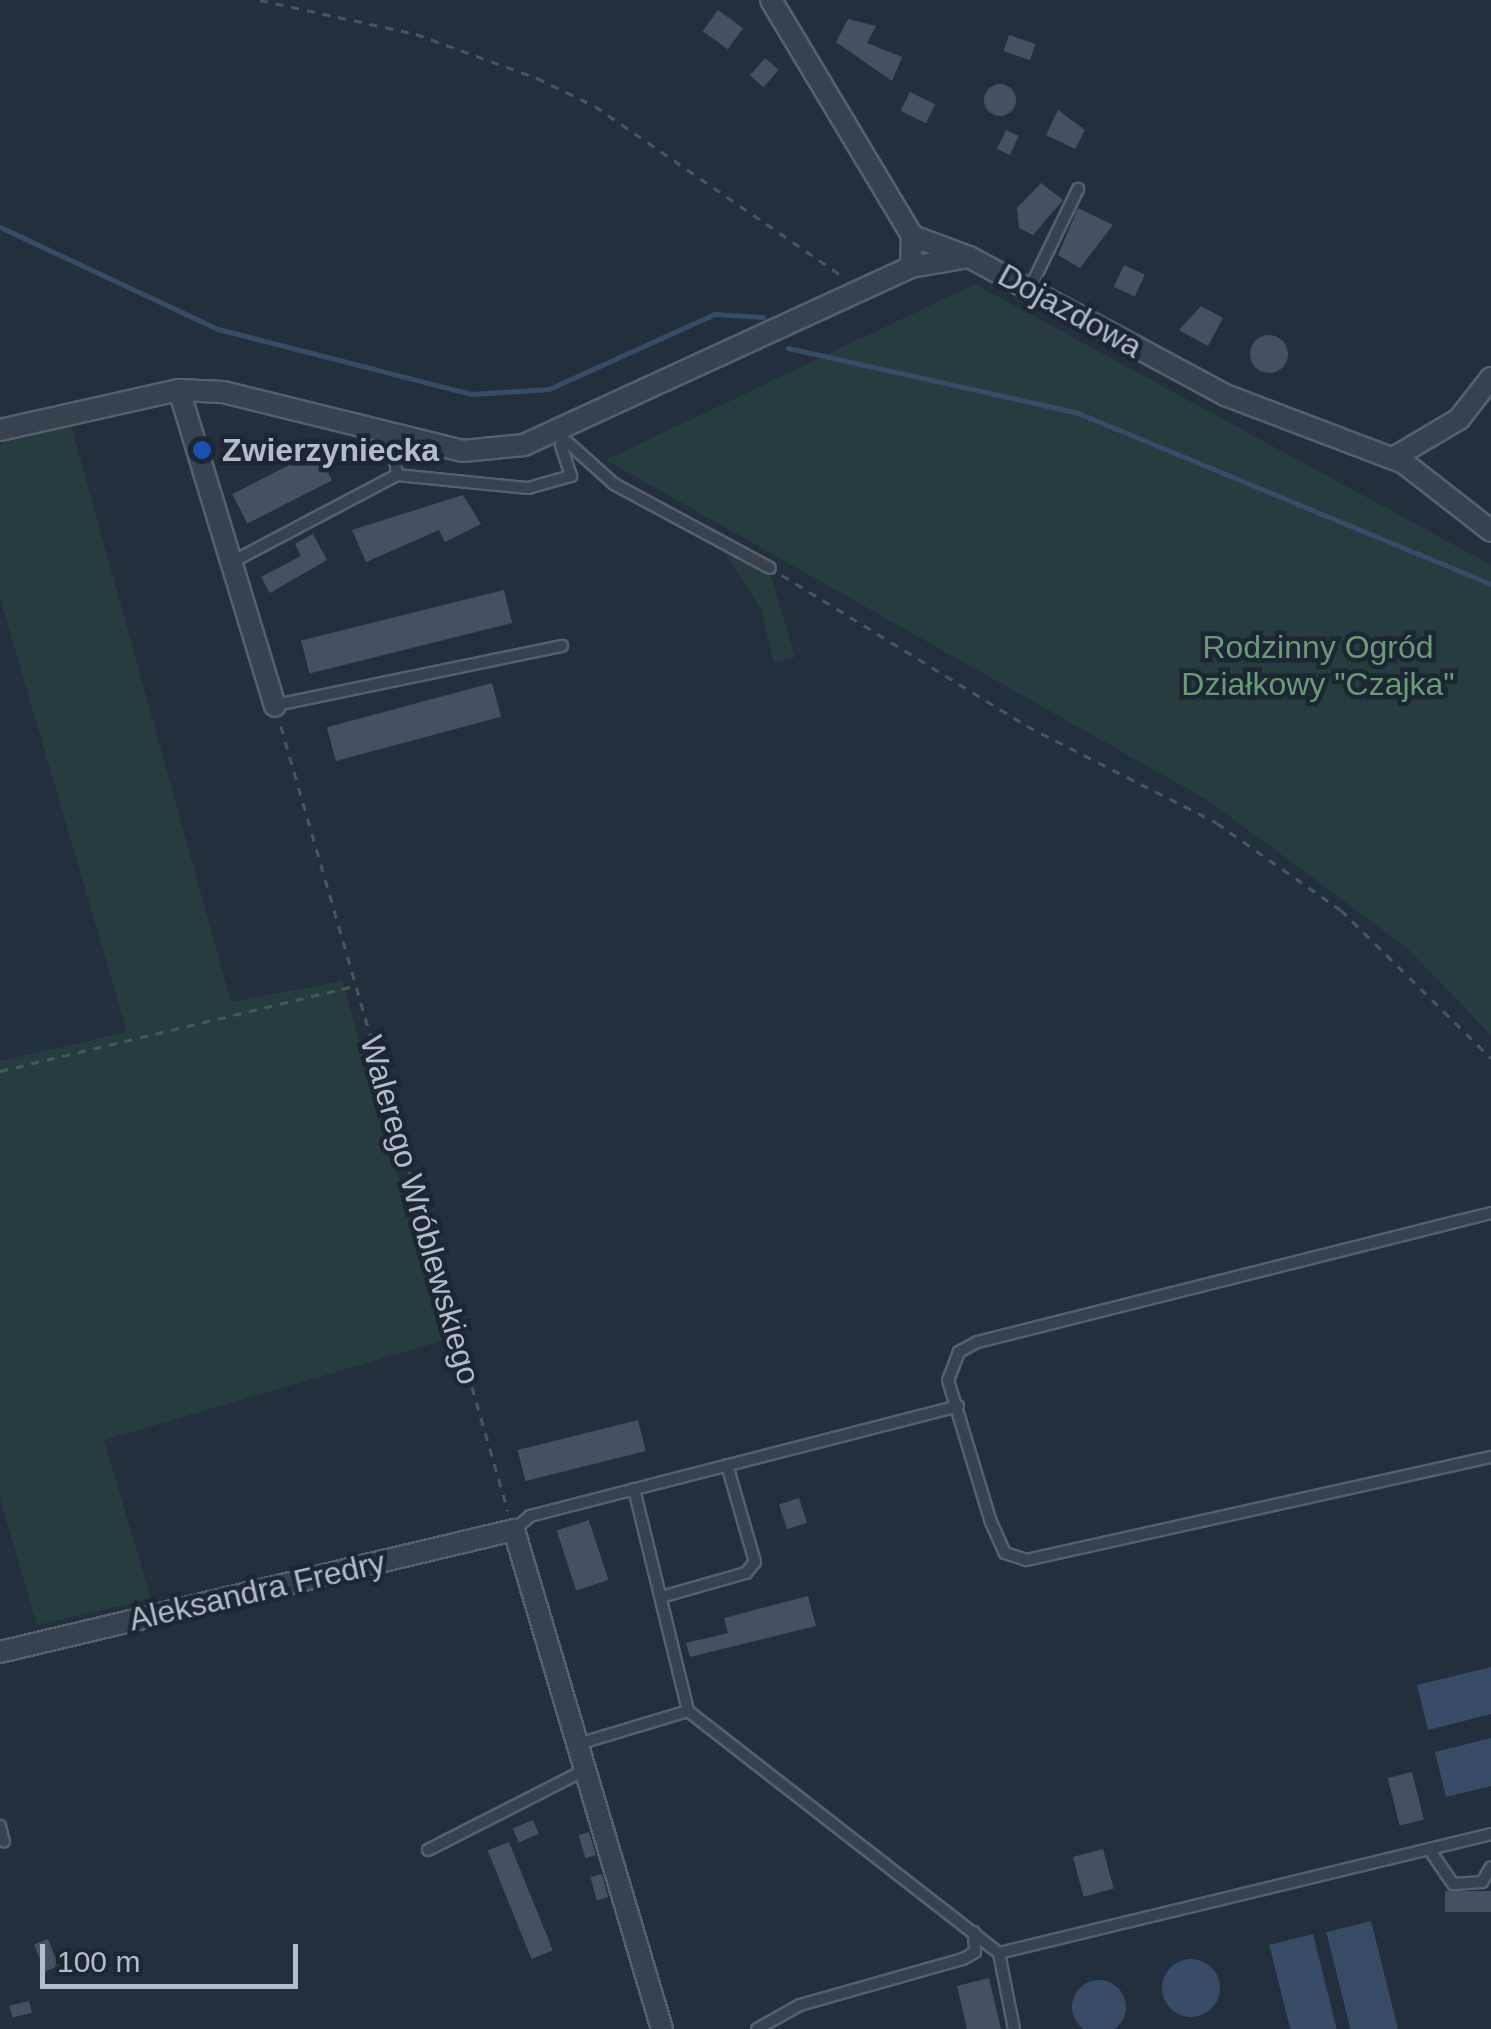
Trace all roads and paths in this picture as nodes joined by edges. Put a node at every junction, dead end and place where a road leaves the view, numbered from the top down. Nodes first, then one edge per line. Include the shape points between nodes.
1 (260, 0) edge
2 (770, 0) edge
3 (1078, 189) dead end
4 (912, 236) junction
5 (968, 257) junction
6 (911, 267) junction
7 (1031, 286) junction
8 (854, 294) junction
9 (1491, 378) edge
10 (179, 390) junction
11 (0, 430) edge
12 (555, 431) junction
13 (392, 432) junction
14 (1392, 458) junction
15 (397, 475) junction
16 (1491, 531) edge
17 (231, 563) junction
18 (770, 568) joint
19 (562, 646) dead end
20 (275, 706) junction
21 (354, 986) junction
22 (1491, 1058) edge
23 (0, 1071) edge
24 (1491, 1213) edge
25 (958, 1406) junction
26 (1491, 1457) edge
27 (727, 1465) junction
28 (634, 1489) junction
29 (514, 1530) junction
30 (661, 1597) junction
31 (0, 1652) edge
32 (688, 1711) junction
33 (577, 1744) junction
34 (585, 1770) junction
35 (0, 1826) edge
36 (1490, 1839) edge
37 (4, 1842) dead end
38 (1428, 1849) junction
39 (428, 1850) dead end
40 (1491, 1866) edge
41 (974, 1932) junction
42 (999, 1953) junction
43 (662, 2029) edge
44 (757, 2029) edge
45 (1014, 2029) edge

1 - 8 path via 416,34 595,106 839,271
2 - 4 street
3 - 7 lane
4 - 5 street
4 - 6 street
5 - 6 street, Dojazdowa
5 - 7 street, Dojazdowa
6 - 8 street
7 - 14 street, Dojazdowa via 1225,395
8 - 12 street
9 - 14 street via 1458,419
10 - 11 street
10 - 13 street
10 - 17 street
12 - 13 street via 463,451
12 - 15 lane via 571,476 504,488
12 - 18 lane via 614,484
13 - 15 lane
14 - 16 street, Dojazdowa
15 - 17 lane
17 - 20 street
18 - 22 path via 1026,726 1217,822 1341,910
19 - 20 lane
20 - 21 path, Walerego Wróblewskiego
21 - 23 path
21 - 29 path, Walerego Wróblewskiego
24 - 25 lane via 977,1342 959,1352 948,1380
25 - 26 lane via 991,1522 1005,1553 1026,1560
25 - 27 lane
27 - 28 lane
27 - 30 lane via 755,1562 746,1574
28 - 29 lane via 530,1516
28 - 30 lane
29 - 31 street, Aleksandra Fredry
29 - 33 street
30 - 32 lane
32 - 33 lane
32 - 41 lane
33 - 34 street
34 - 39 lane
34 - 43 street
35 - 37 lane
36 - 38 lane
38 - 40 lane via 1453,1884 1482,1882
38 - 42 lane
41 - 42 lane
41 - 44 lane via 975,1952 964,1960 800,2004
42 - 45 lane

